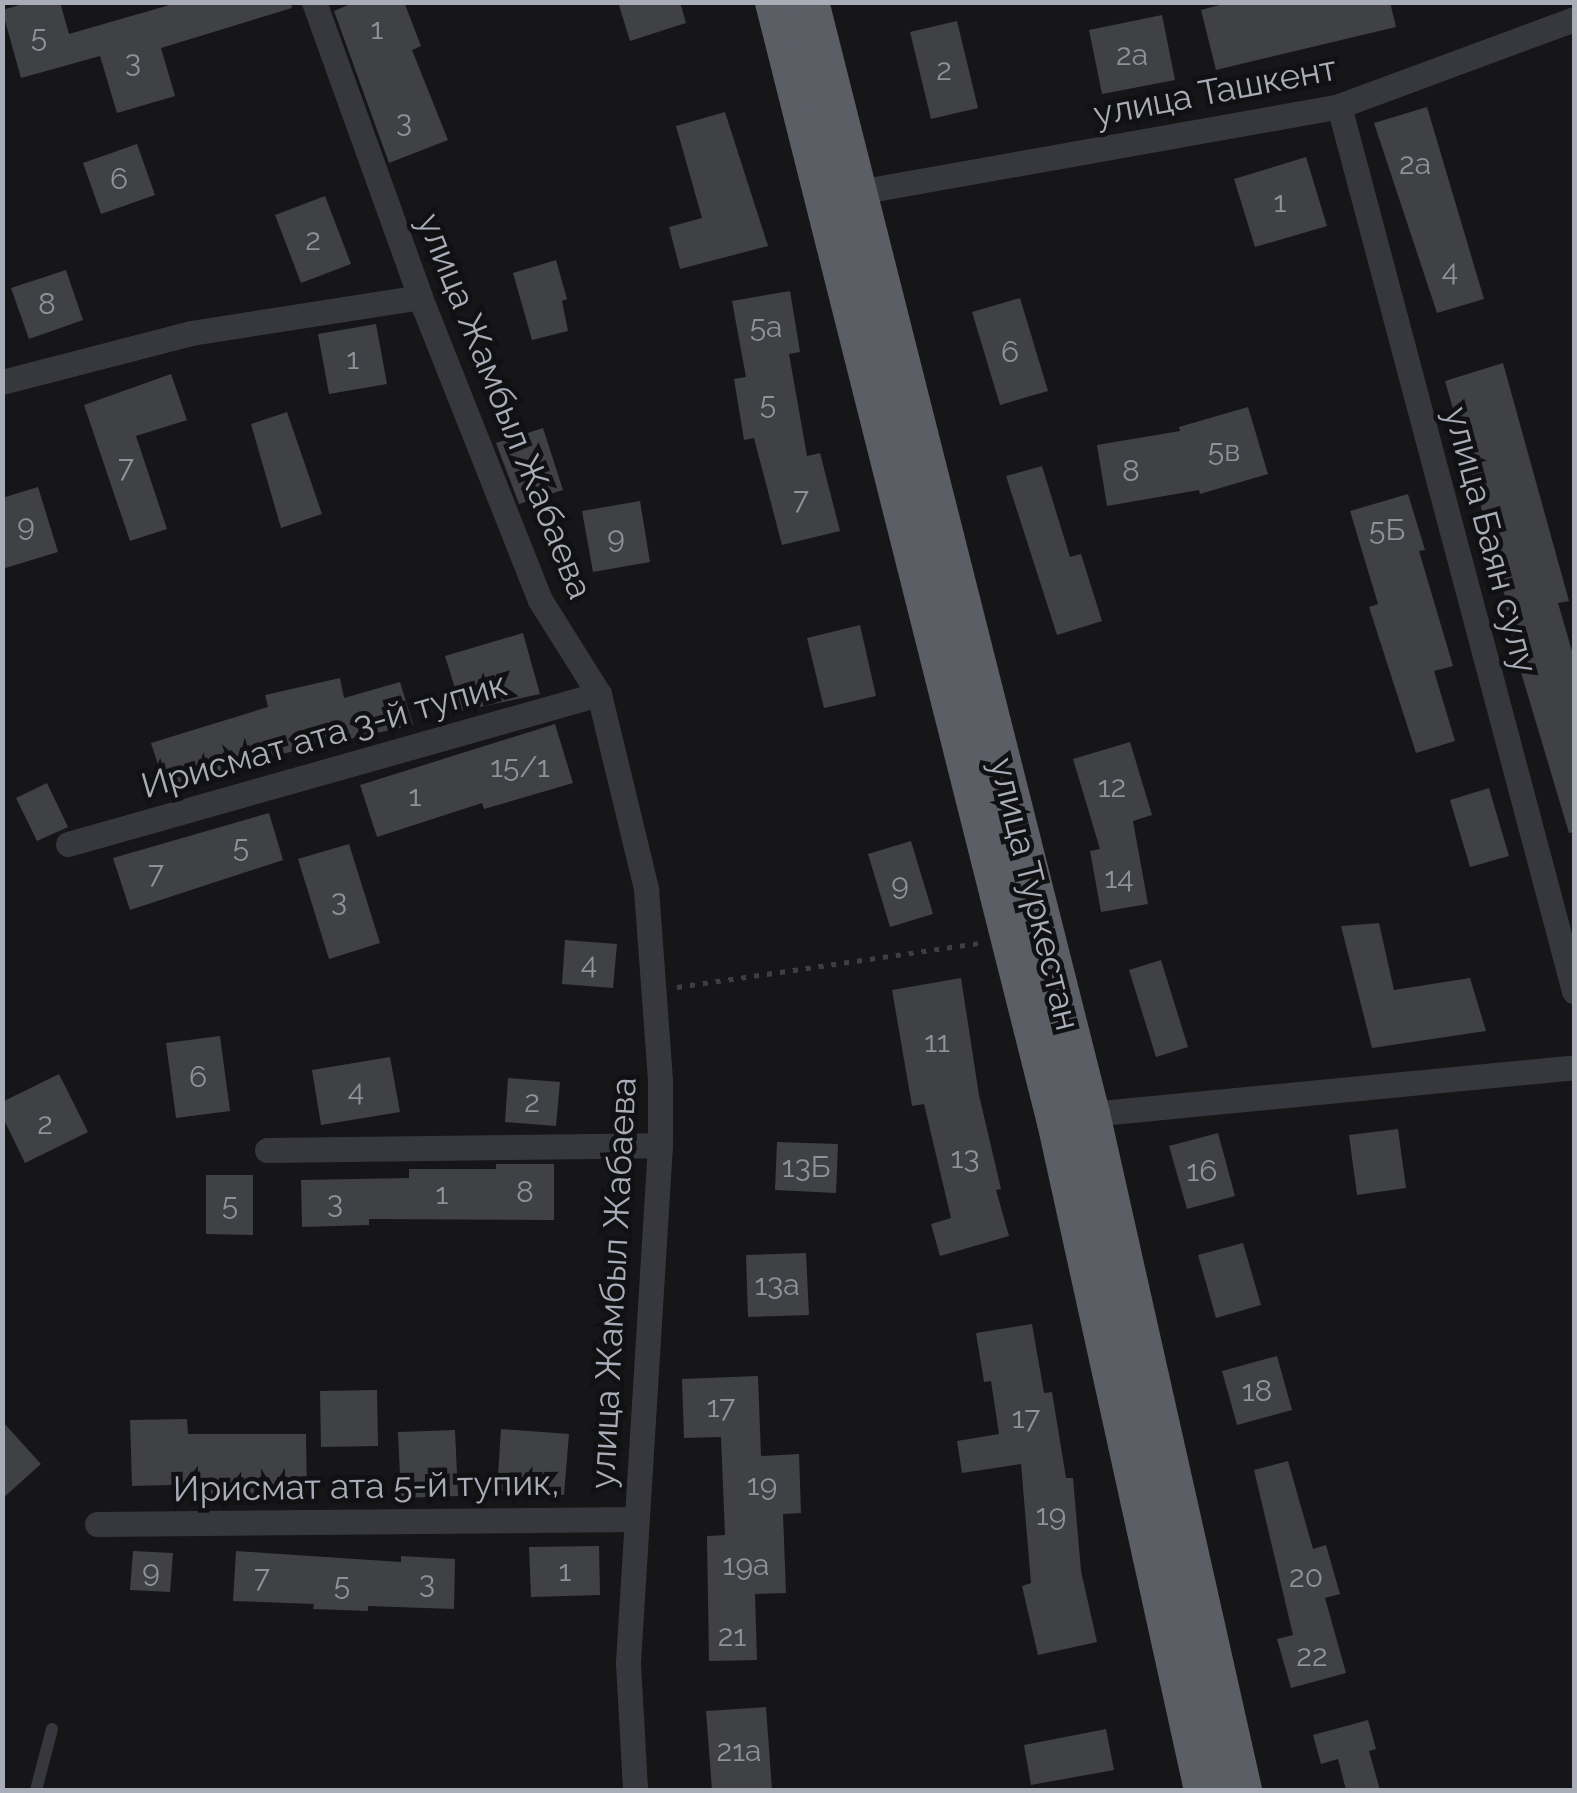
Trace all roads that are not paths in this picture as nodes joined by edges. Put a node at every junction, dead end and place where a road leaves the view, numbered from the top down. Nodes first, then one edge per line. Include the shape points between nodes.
1 (314, 2) edge
2 (775, 2) edge
3 (808, 2) edge
4 (1574, 19) edge
5 (1339, 106) junction
6 (858, 192) junction
7 (420, 297) junction
8 (2, 382) edge
9 (599, 694) junction
10 (68, 844) dead end
11 (1574, 991) edge
12 (1574, 1067) edge
13 (1090, 1114) junction
14 (660, 1145) junction
15 (266, 1150) dead end
16 (636, 1519) junction
17 (97, 1524) dead end
18 (52, 1729) dead end
19 (36, 1790) edge
20 (635, 1790) edge
21 (1204, 1790) edge
22 (1242, 1790) edge

1 - 7 street, улица Жамбыл Жабаева
2 - 21 highway, улица Туркестан via 1057,1122
3 - 6 highway, улица Туркестан
4 - 5 street, улица Ташкент
5 - 6 street, улица Ташкент
5 - 11 street, улица Баян сулу
6 - 13 highway, улица Туркестан
7 - 8 street via 191,333
7 - 9 street, улица Жамбыл Жабаева via 540,600
9 - 10 street, Ирисмат ата 3-й тупик
9 - 14 street, улица Жамбыл Жабаева via 646,889
12 - 13 street
13 - 22 highway, улица Туркестан
14 - 15 street
14 - 16 street, улица Жамбыл Жабаева
16 - 17 street, Ирисмат ата 5-й тупик,
16 - 20 street, улица Жамбыл Жабаева via 628,1662
18 - 19 lane

